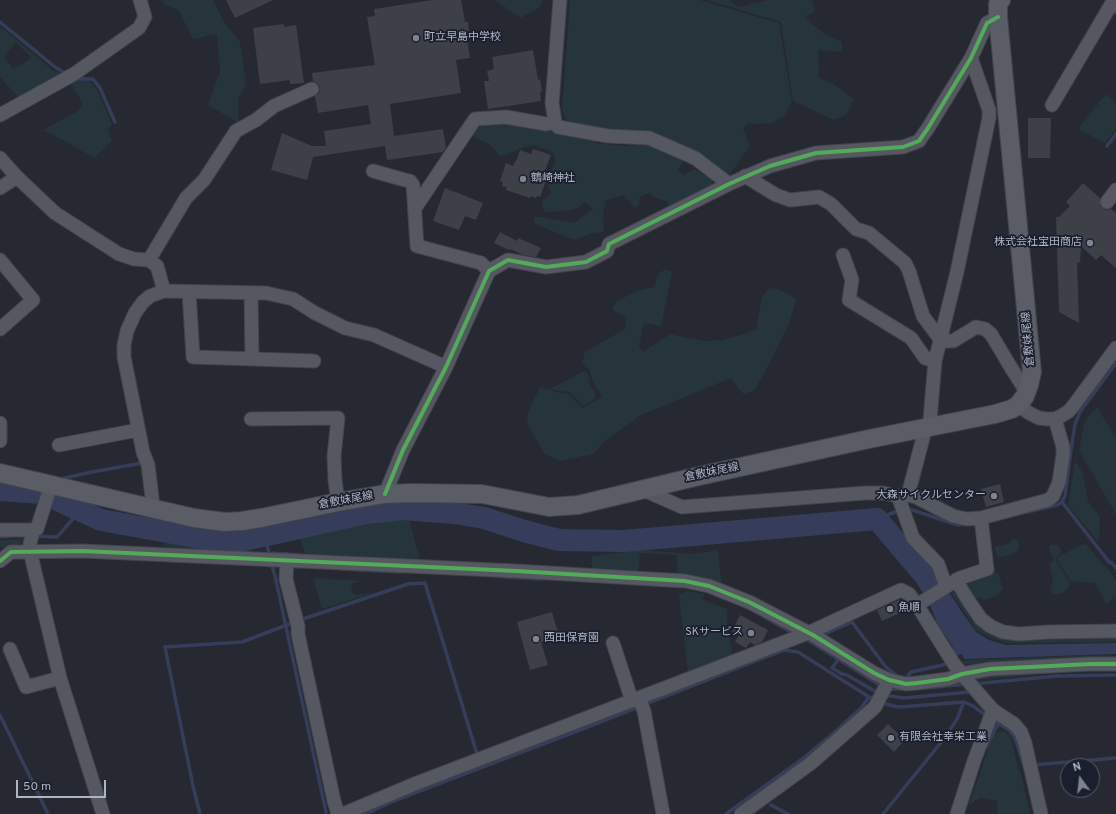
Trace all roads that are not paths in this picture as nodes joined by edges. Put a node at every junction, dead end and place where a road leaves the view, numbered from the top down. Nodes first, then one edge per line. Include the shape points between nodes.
1 (140, 0) edge
2 (560, 0) edge
3 (997, 5) edge
4 (1116, 6) edge
5 (971, 58) junction
6 (312, 89) dead end
7 (1052, 105) dead end
8 (0, 115) edge
9 (555, 122) junction
10 (0, 158) edge
11 (373, 171) dead end
12 (17, 176) junction
13 (745, 176) junction
14 (729, 184) junction
15 (0, 188) edge
16 (1116, 190) edge
17 (1107, 202) dead end
18 (414, 208) junction
19 (843, 255) dead end
20 (0, 260) edge
21 (149, 260) junction
22 (489, 271) junction
23 (164, 291) junction
24 (189, 292) junction
25 (251, 293) junction
26 (0, 329) edge
27 (940, 339) junction
28 (1116, 348) edge
29 (252, 359) junction
30 (314, 361) dead end
31 (935, 361) junction
32 (446, 367) junction
33 (1022, 398) junction
34 (252, 419) dead end
35 (1055, 419) junction
36 (0, 423) edge
37 (927, 428) junction
38 (138, 430) junction
39 (0, 441) edge
40 (59, 445) dead end
41 (0, 473) edge
42 (50, 488) junction
43 (642, 489) junction
44 (385, 494) junction
45 (903, 496) junction
46 (338, 502) junction
47 (152, 509) junction
48 (982, 522) junction
49 (0, 530) edge
50 (31, 545) junction
51 (5, 555) edge
52 (286, 564) junction
53 (943, 588) junction
54 (917, 604) junction
55 (1116, 631) edge
56 (814, 636) junction
57 (613, 643) dead end
58 (10, 649) dead end
59 (1116, 664) edge
60 (961, 673) junction
61 (60, 678) junction
62 (888, 681) junction
63 (635, 699) junction
64 (992, 716) junction
65 (103, 814) edge
66 (338, 814) edge
67 (343, 814) edge
68 (663, 814) edge
69 (741, 814) edge
70 (957, 814) edge
71 (1041, 814) edge

1 - 8 street via 145,17 139,28 71,76
2 - 9 street via 552,103
3 - 5 street
3 - 33 main road, 倉敷妹尾線 via 1031,365 1031,378
4 - 7 street via 1112,3
5 - 13 street via 918,141 902,147 816,153
5 - 27 street via 989,110 989,118 957,272
6 - 21 street via 274,106 236,131 204,180 186,198
9 - 14 street via 558,127 608,136 650,138 694,158
9 - 18 street via 546,124 506,117 475,119
10 - 12 street
11 - 18 street via 410,181 413,185
12 - 15 street
12 - 21 street via 55,213 120,254 134,259
13 - 14 street
13 - 27 street via 776,195 790,200 820,197 832,204 856,229 869,233 905,263 923,316
14 - 22 street via 609,244 607,251 586,262 546,267 508,260
16 - 17 street
18 - 22 street via 417,246 481,263
19 - 31 street via 852,280 849,300 911,338 925,358
20 - 26 street via 33,300
21 - 23 street via 156,266
22 - 32 street
23 - 24 street
23 - 38 street via 150,296 143,302 127,331 124,345
24 - 25 street
24 - 29 street via 193,357
25 - 29 street
25 - 32 street via 266,293 293,299 345,328 374,335
27 - 31 street
27 - 33 street via 953,340 976,327 985,329 991,334 1014,372
28 - 35 street via 1069,411
29 - 30 street
31 - 37 street via 930,420
32 - 44 street via 403,450
33 - 35 street via 1029,413 1039,418
33 - 37 main road, 倉敷妹尾線 via 1004,412
34 - 46 street via 338,418 334,456
35 - 48 street via 1063,455 1059,482 1053,496 1048,500
36 - 39 street
37 - 43 main road, 倉敷妹尾線
37 - 45 street
38 - 40 street
38 - 47 street via 148,465
41 - 42 main road, 倉敷妹尾線
42 - 47 main road, 倉敷妹尾線
42 - 50 street
43 - 44 main road, 倉敷妹尾線 via 578,505 549,507 482,494
43 - 45 street via 682,507 865,493
44 - 46 main road, 倉敷妹尾線
45 - 48 street via 916,497 953,516
45 - 53 street via 913,538 938,564
46 - 47 main road, 倉敷妹尾線 via 242,521 194,518
48 - 53 street via 987,569 967,575
49 - 50 street
50 - 51 street
50 - 52 street via 83,551
50 - 61 street
52 - 56 street via 539,572 685,581 728,593
52 - 66 street via 286,579
53 - 54 street
53 - 55 street via 990,626 1003,632 1019,634
54 - 56 street via 909,594 901,590
54 - 60 street
56 - 62 street
56 - 63 street
57 - 63 street
58 - 61 street via 26,687
59 - 60 street via 990,669
60 - 62 street via 948,679 917,683
60 - 64 street
61 - 65 street
62 - 69 street via 874,707 810,764
63 - 67 street
63 - 68 street via 644,711
64 - 70 street
64 - 71 street via 1014,724 1021,732

